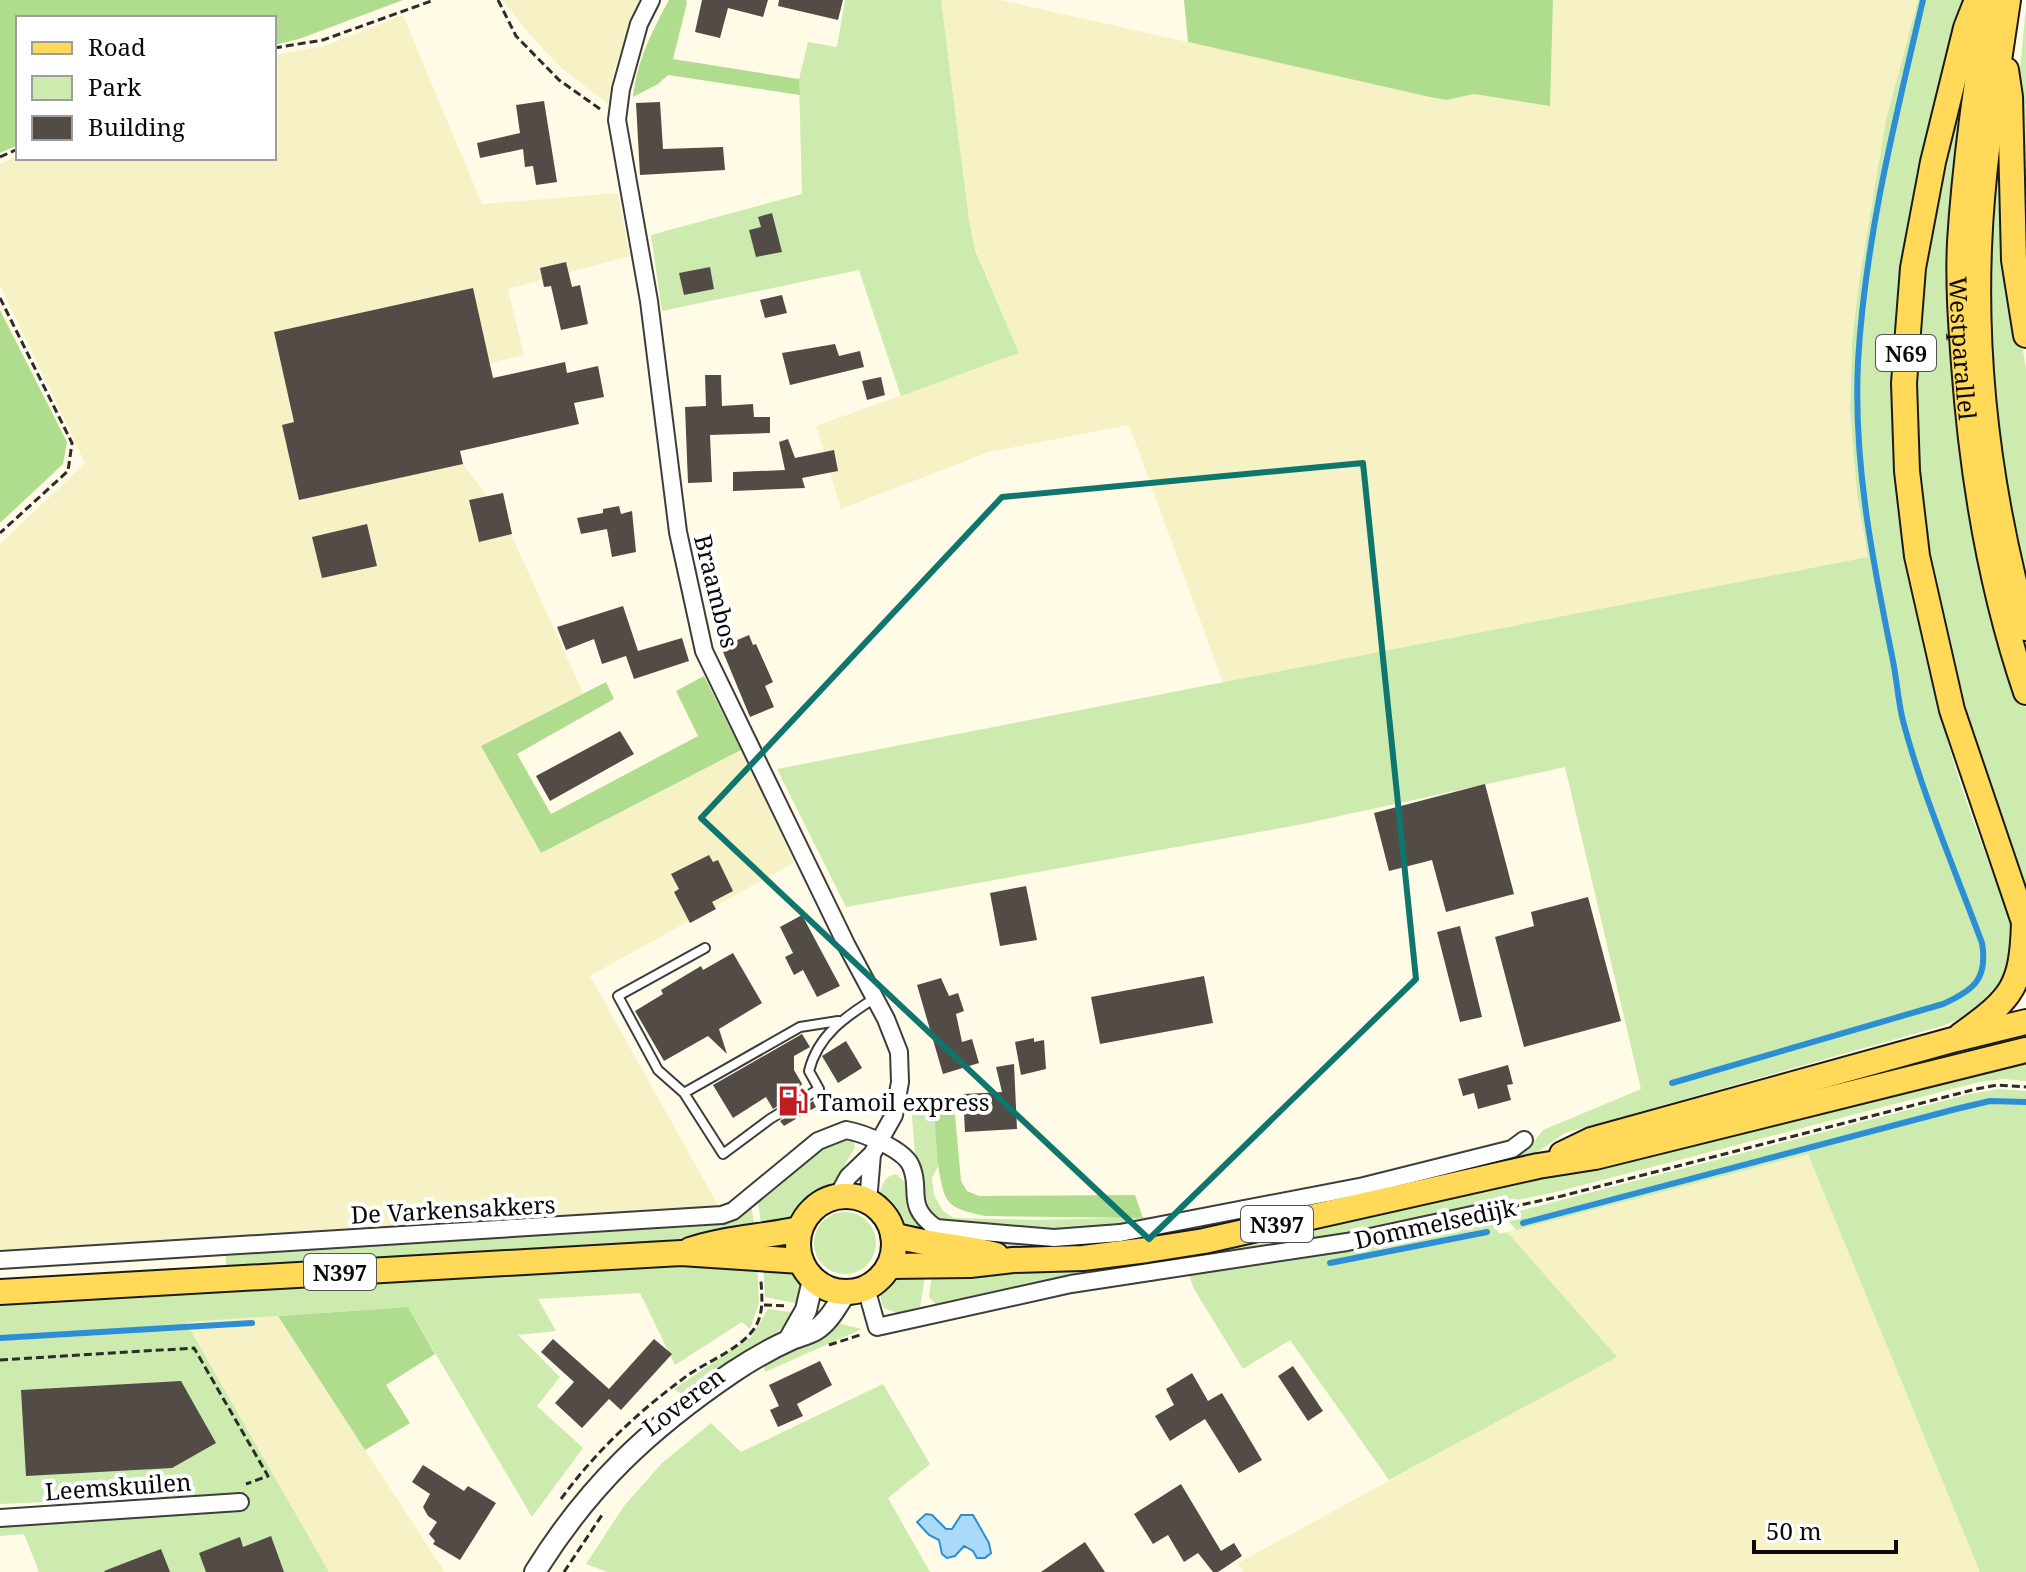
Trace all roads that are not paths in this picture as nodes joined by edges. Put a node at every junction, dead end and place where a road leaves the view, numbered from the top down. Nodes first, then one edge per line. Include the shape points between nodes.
1 (651, 0) edge
2 (1977, 0) edge
3 (1989, 0) edge
4 (2008, 0) edge
5 (2002, 42) junction
6 (2026, 335) edge
7 (2026, 628) edge
8 (2026, 692) edge
9 (2025, 925) edge
10 (705, 948) dead end
11 (875, 998) junction
12 (838, 1021) junction
13 (2026, 1022) edge
14 (1956, 1039) junction
15 (2026, 1050) edge
16 (684, 1093) junction
17 (1524, 1140) dead end
18 (875, 1148) junction
19 (1538, 1166) junction
20 (837, 1197) junction
21 (868, 1202) junction
22 (1495, 1210) road end
23 (800, 1229) junction
24 (893, 1235) junction
25 (681, 1253) junction
26 (0, 1260) edge
27 (1013, 1260) junction
28 (889, 1266) junction
29 (807, 1271) junction
30 (856, 1290) junction
31 (0, 1292) edge
32 (789, 1340) junction
33 (240, 1502) road end
34 (0, 1518) edge
35 (535, 1572) edge

1 - 11 street, Braambos via 621,89 617,120 649,301 678,532 704,651
2 - 9 main road, N69 via 1933,162 1913,268 1904,383 1907,471 1917,556 1952,710
3 - 8 main road, Westparallel / N69 via 1968,146 1960,310 1981,512 1999,603
4 - 5 main road, Westparallel
5 - 6 main road via 2010,97 2014,260
5 - 7 main road, Westparallel via 1986,148 1979,310 1994,483
9 - 14 main road, N69 via 2023,958 2007,997
10 - 16 lane via 618,996 658,1070
11 - 12 lane
11 - 18 street, Braambos via 896,1043 900,1073 897,1104
12 - 16 lane via 800,1027
12 - 16 lane via 813,1055 809,1071 819,1089 723,1154
13 - 14 main road, Dommelsedijk / N397
14 - 19 main road, Dommelsedijk / N397 via 1591,1140
15 - 19 main road, Dommelsedijk / N397 via 1610,1154
17 - 18 street via 1512,1149 1364,1186 1120,1233 1054,1238 936,1228 917,1208 911,1165 900,1153
18 - 20 street, Braambos
18 - 21 street, Braambos
18 - 26 street, De Varkensakkers via 851,1131 836,1132 733,1211 707,1217
19 - 27 main road, Dommelsedijk / N397 via 1204,1241 1083,1258
20 - 21 main road
20 - 23 main road via 814,1208
21 - 24 main road via 880,1211
22 - 30 street, Dommelsedijk via 1347,1242 1071,1284 877,1327
23 - 25 main road, N397 via 719,1240
23 - 29 main road via 798,1251
24 - 27 main road, Dommelsedijk / N397
24 - 28 main road
25 - 29 main road, N397
25 - 31 main road, N397
27 - 28 main road, Dommelsedijk / N397
28 - 30 main road via 875,1282
29 - 30 main road, N397 via 823,1287
29 - 32 street via 806,1310
30 - 32 street, Loveren via 815,1330
32 - 35 street, Loveren via 741,1366 642,1441 578,1509
33 - 34 street, Leemskuilen

